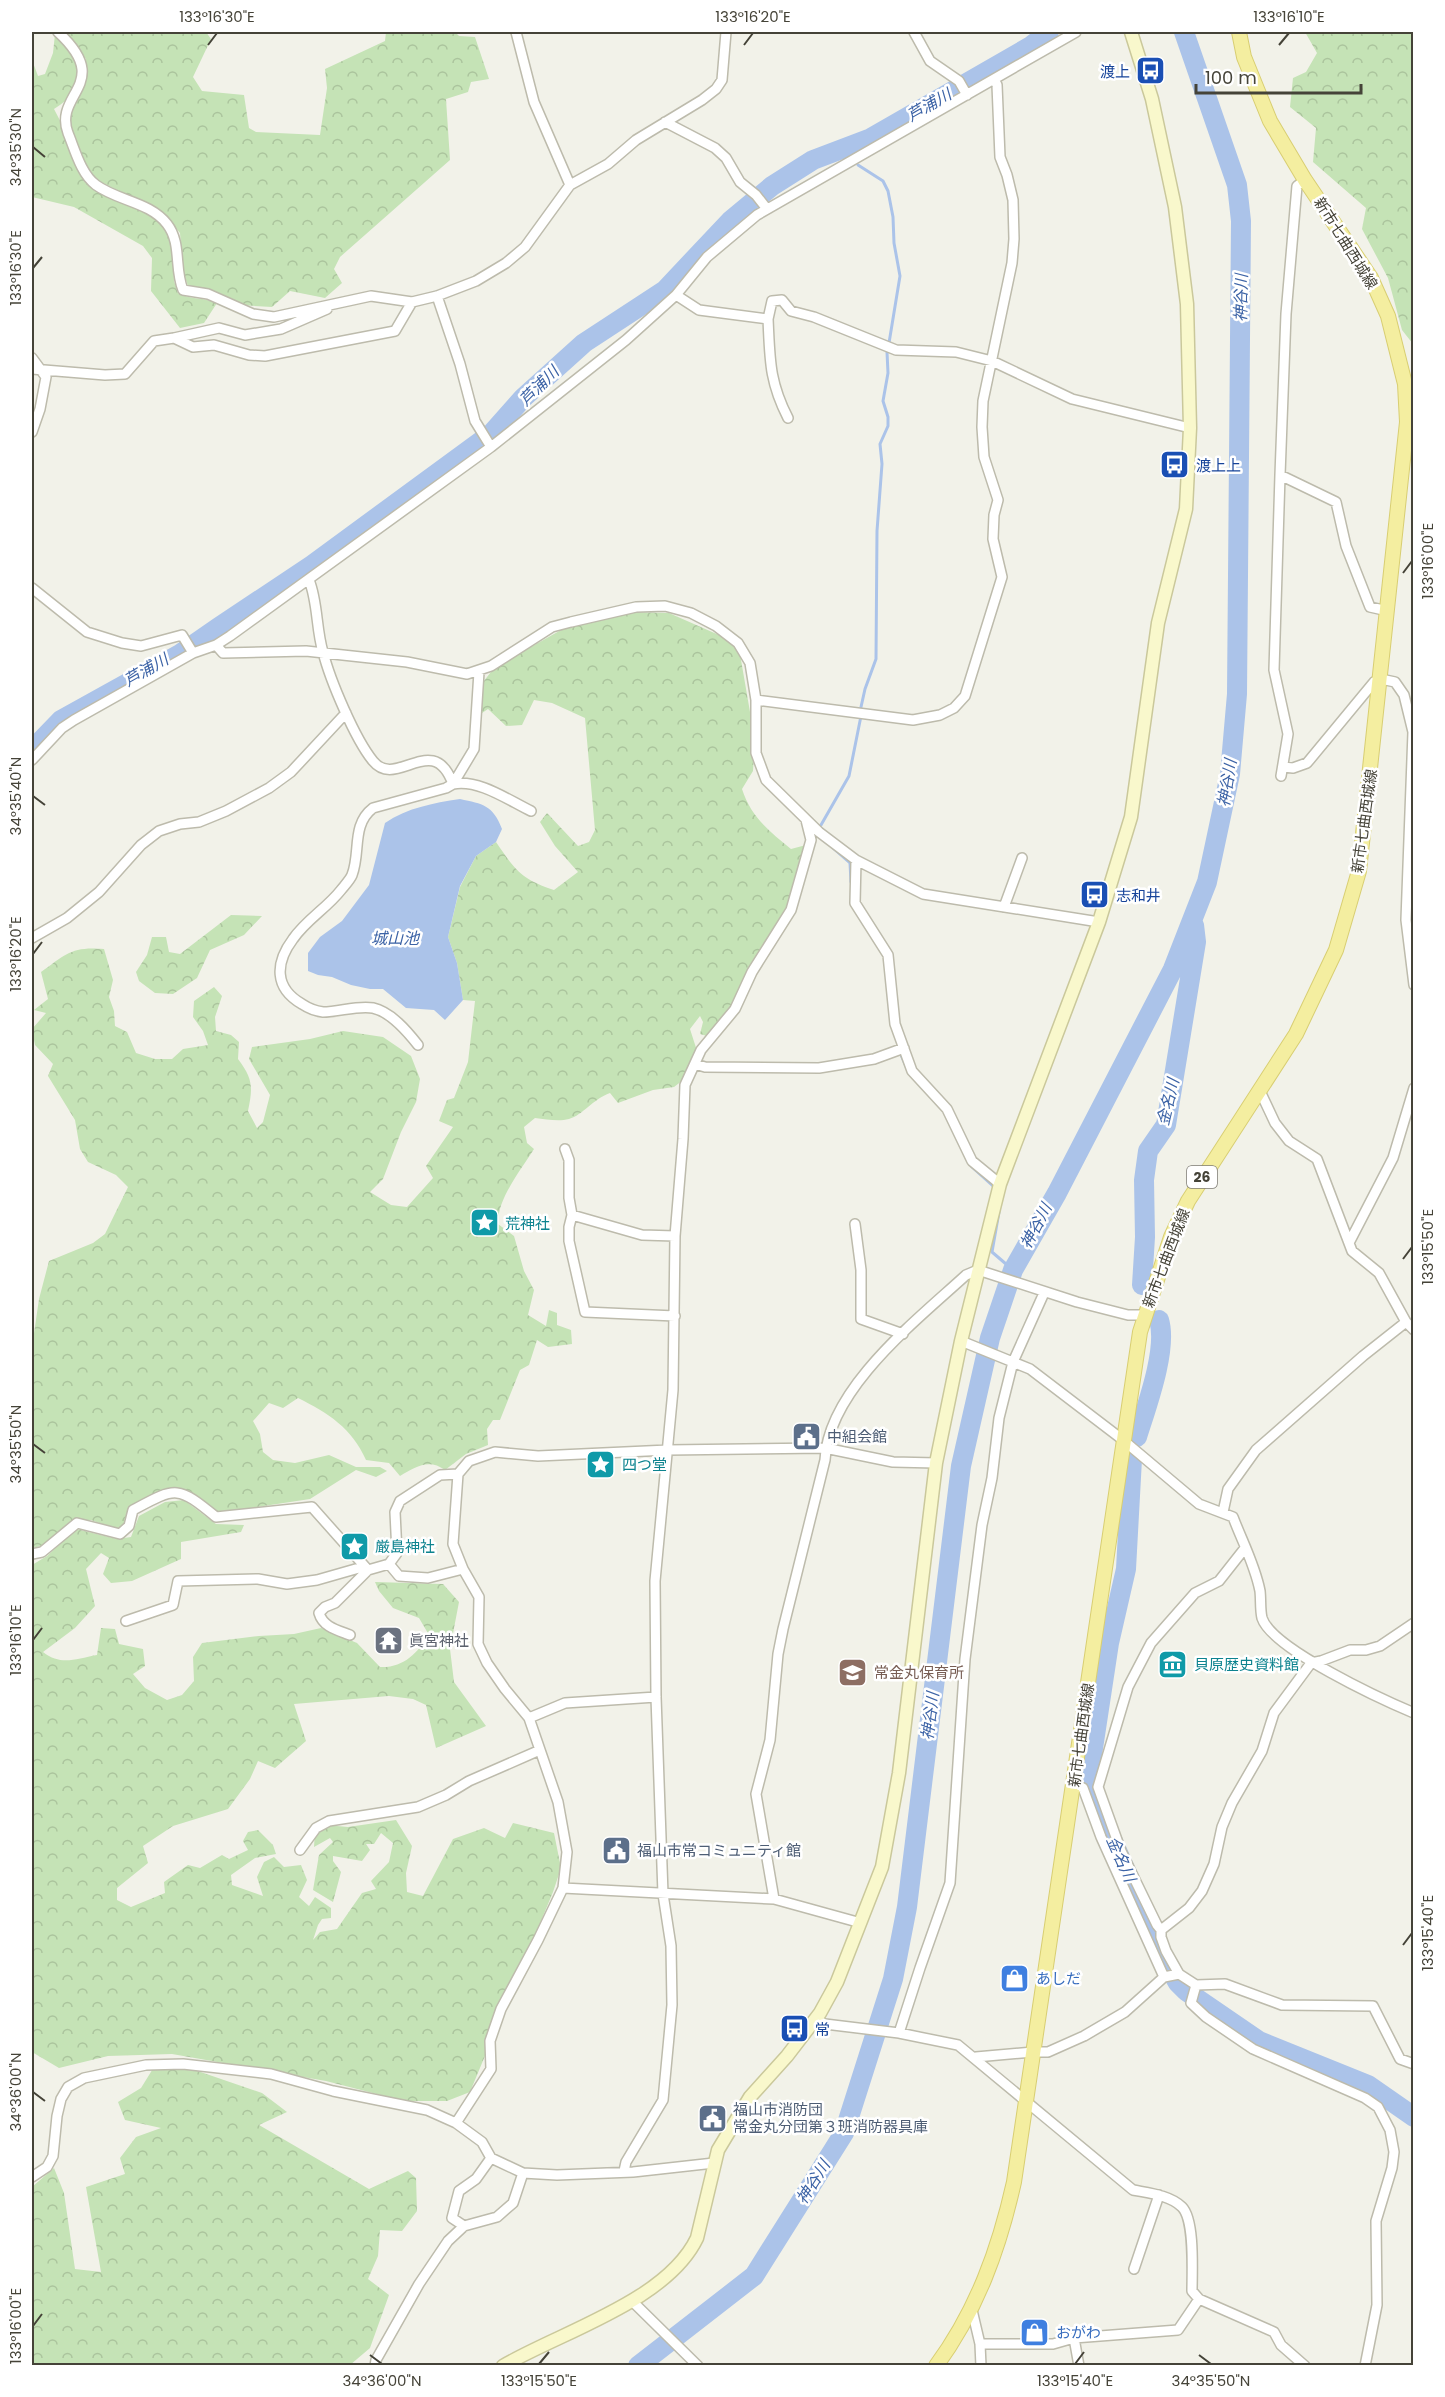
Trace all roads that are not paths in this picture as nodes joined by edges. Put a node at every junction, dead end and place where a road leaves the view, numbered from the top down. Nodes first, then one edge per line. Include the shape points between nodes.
1 (58, 32) edge
2 (516, 32) edge
3 (726, 32) edge
4 (914, 32) edge
5 (1076, 32) edge
6 (1131, 32) edge
7 (1239, 32) edge
8 (994, 79) junction
9 (963, 88) junction
10 (665, 122) junction
11 (1305, 180) junction
12 (570, 185) junction
13 (767, 209) junction
14 (676, 295) junction
15 (437, 296) junction
16 (349, 300) junction
17 (412, 302) junction
18 (768, 319) junction
19 (174, 338) junction
20 (32, 358) edge
21 (992, 361) junction
22 (36, 369) edge
23 (788, 418) dead end
24 (1190, 428) junction
25 (32, 432) edge
26 (490, 445) junction
27 (1280, 475) junction
28 (309, 580) junction
29 (32, 588) edge
30 (1388, 611) junction
31 (216, 645) junction
32 (190, 648) junction
33 (323, 653) junction
34 (479, 672) junction
35 (1381, 679) junction
36 (756, 700) junction
37 (346, 713) junction
38 (32, 760) edge
39 (453, 784) junction
40 (531, 812) dead end
41 (806, 820) junction
42 (1022, 858) dead end
43 (855, 860) junction
44 (1004, 907) junction
45 (1099, 922) junction
46 (32, 938) edge
47 (1413, 985) edge
48 (418, 1045) dead end
49 (904, 1048) junction
50 (695, 1064) junction
51 (1413, 1088) edge
52 (1259, 1089) junction
53 (565, 1149) dead end
54 (1000, 1184) junction
55 (573, 1215) junction
56 (855, 1224) dead end
57 (675, 1236) junction
58 (1350, 1241) junction
59 (981, 1271) junction
60 (1044, 1293) junction
61 (1145, 1314) junction
62 (675, 1317) junction
63 (1406, 1322) junction
64 (1413, 1330) edge
65 (903, 1334) junction
66 (961, 1341) junction
67 (1013, 1362) junction
68 (1124, 1440) junction
69 (825, 1448) junction
70 (668, 1450) junction
71 (936, 1463) junction
72 (458, 1474) junction
73 (1223, 1512) junction
74 (1245, 1548) junction
75 (32, 1554) edge
76 (389, 1564) junction
77 (463, 1569) junction
78 (368, 1570) junction
79 (126, 1621) dead end
80 (1413, 1623) edge
81 (350, 1635) dead end
82 (1311, 1663) junction
83 (656, 1697) junction
84 (1413, 1713) edge
85 (529, 1718) junction
86 (540, 1750) junction
87 (1074, 1785) junction
88 (300, 1851) dead end
89 (563, 1888) junction
90 (663, 1894) junction
91 (774, 1899) junction
92 (861, 1923) junction
93 (1161, 1930) junction
94 (1179, 1974) junction
95 (1164, 1977) junction
96 (1196, 1985) junction
97 (815, 2019) junction
98 (899, 2033) junction
99 (1033, 2052) junction
100 (976, 2057) junction
101 (1413, 2064) edge
102 (1026, 2102) junction
103 (456, 2123) junction
104 (491, 2158) junction
105 (714, 2163) junction
106 (624, 2171) junction
107 (523, 2173) junction
108 (32, 2177) edge
109 (1159, 2195) junction
110 (464, 2226) junction
111 (1134, 2269) dead end
112 (1198, 2299) junction
113 (632, 2301) junction
114 (972, 2310) junction
115 (1074, 2338) junction
116 (981, 2344) junction
117 (695, 2363) edge
118 (375, 2366) edge
119 (503, 2366) edge
120 (936, 2366) edge
121 (981, 2366) edge
122 (1079, 2366) edge
123 (1305, 2366) edge
124 (1365, 2366) edge

1 - 16 street via 81,59 83,80 69,104 64,123 80,163 95,184 158,214 170,226 177,245 183,290 208,294 253,314 274,317
2 - 12 street via 534,102
3 - 10 street via 722,80 716,89
4 - 9 street via 930,61
5 - 8 street
6 - 24 street via 1152,99 1174,207 1187,304
7 - 11 main road, 新市七曲西城線 / 26 via 1244,57 1270,121
8 - 9 street
8 - 21 street via 1000,157 1012,200 1014,240
9 - 13 street
10 - 12 street via 608,164
10 - 13 street via 715,148 740,182
11 - 27 street via 1297,186 1287,302
11 - 30 main road, 新市七曲西城線 / 26 via 1371,278 1388,315 1405,384 1407,422
12 - 15 street via 525,247 506,263 476,281
13 - 14 street via 707,258
14 - 18 street via 699,310
14 - 26 street via 626,340
15 - 17 street
15 - 26 street via 475,421
16 - 17 street via 370,296
16 - 19 street via 281,329 245,335 219,328
17 - 19 street via 395,331 265,356 214,345 186,346
18 - 21 street via 772,301 782,300 791,311 896,350 956,352
18 - 23 street via 770,373
19 - 22 street via 154,340 125,374
20 - 22 street
21 - 24 street via 1072,399
21 - 36 street via 983,401 984,457 998,500 993,539 1002,577 965,696 940,715 913,720
22 - 25 street via 46,376
24 - 45 street via 1186,509 1158,623 1131,818
26 - 28 street
27 - 30 street via 1336,502 1346,546 1370,607
27 - 35 street via 1274,670 1288,734 1282,771 1307,763 1374,682
28 - 31 street
28 - 33 street
29 - 32 street via 87,632 141,646 182,635
30 - 35 main road, 新市七曲西城線 / 26
31 - 32 street
31 - 33 street via 223,653
32 - 38 street via 62,728
33 - 34 street via 407,662 454,673
33 - 37 street
34 - 36 street via 552,627 636,607 664,606 716,626 738,643 750,663
34 - 39 street via 474,749
35 - 47 street via 1395,682 1404,694 1413,732 1406,920
35 - 52 main road, 新市七曲西城線 / 26 via 1359,871 1318,990 1296,1034
36 - 41 street via 756,753 766,780
37 - 39 street via 374,763 394,770 435,760 448,770
37 - 46 street via 291,772 269,788 199,822 159,831 141,845 99,892 67,918
39 - 40 street via 465,782
39 - 48 street via 373,808 365,814 352,875 293,938 281,968 280,980 286,993 310,1009 321,1012 372,1008 385,1013
41 - 43 street
41 - 50 street via 811,840 791,910 752,972 735,1009 701,1050
42 - 44 street
43 - 44 street via 923,894
43 - 49 street via 855,903 888,955 895,1023
44 - 45 street
45 - 54 street
49 - 50 street via 874,1059 819,1068
49 - 54 street via 912,1071 947,1109 972,1161
50 - 57 street via 685,1085
51 - 58 street via 1393,1158
52 - 58 street via 1275,1123 1289,1141 1317,1160
52 - 61 main road, 新市七曲西城線 / 26 via 1188,1202 1171,1237
53 - 55 street
54 - 59 street
55 - 57 street via 642,1235
55 - 62 street via 569,1241 585,1312
56 - 65 street via 861,1270 861,1320
57 - 62 street
58 - 63 street via 1352,1251 1378,1273
59 - 60 street
59 - 65 street via 966,1275
59 - 66 street
60 - 61 street via 1128,1315
60 - 67 street
61 - 68 main road, 新市七曲西城線 / 26
62 - 70 street
63 - 64 street
63 - 73 street via 1256,1450 1228,1489
65 - 69 street via 860,1378
66 - 67 street
66 - 71 street
67 - 68 street via 1030,1369
67 - 98 street via 999,1418 965,1659 950,1883
68 - 73 street via 1199,1504
68 - 87 main road, 新市七曲西城線 / 26
69 - 70 street
69 - 71 street via 893,1462
69 - 91 street via 781,1637 770,1740 756,1794
70 - 72 street via 538,1456 495,1452 470,1461
70 - 83 street via 655,1581
71 - 92 street via 900,1773 882,1867
72 - 76 street via 440,1475 400,1500 395,1512 397,1553
72 - 77 street via 453,1544
73 - 74 street via 1233,1517
74 - 82 street via 1260,1591 1262,1620
74 - 93 street via 1219,1581 1195,1593 1152,1643 1128,1687 1098,1787 1121,1851
75 - 78 street via 42,1552 77,1523 120,1534 129,1526 133,1510 161,1495 176,1492 194,1499 216,1517 312,1507
76 - 77 street via 399,1576 428,1578
76 - 78 street
77 - 85 street via 479,1597 478,1644 487,1663
78 - 79 street via 358,1568 286,1584 258,1579 178,1581 173,1605
78 - 81 street via 335,1603 319,1613 321,1621
80 - 82 street via 1380,1646 1350,1650
82 - 84 street
82 - 93 street via 1274,1713 1262,1751 1221,1827 1214,1864 1202,1891 1189,1908
83 - 85 street via 565,1703
83 - 90 street
85 - 86 street
86 - 88 street via 418,1807 329,1821 316,1828
86 - 89 street via 558,1802 567,1852
87 - 95 street via 1083,1788
87 - 99 main road, 新市七曲西城線 / 26
89 - 90 street
89 - 103 street via 501,2009 490,2041 491,2069
90 - 91 street
90 - 106 street via 672,1958 666,2084 663,2100
91 - 92 street
92 - 97 street via 837,1982
93 - 94 street
94 - 95 street
94 - 96 street
95 - 99 street via 1125,2012 1084,2036 1048,2052
96 - 101 street via 1225,1984 1282,2005 1373,2006 1400,2059
96 - 124 street via 1191,2003 1206,2017 1253,2049 1365,2098 1378,2107 1390,2130 1394,2152 1376,2221 1377,2305
97 - 98 street via 825,2024
97 - 105 street via 750,2097
98 - 100 street via 958,2044
99 - 100 street
99 - 102 main road, 新市七曲西城線 / 26
100 - 102 street
102 - 109 street via 1133,2190
102 - 114 main road, 新市七曲西城線 / 26 via 1004,2227
103 - 104 street via 482,2142
103 - 108 street via 427,2110 271,2074 183,2064 146,2065 84,2078 68,2087 57,2116 53,2156 47,2167
104 - 107 street
104 - 110 street via 476,2179 459,2191 452,2218
105 - 106 street
105 - 113 street via 691,2250 672,2271
106 - 107 street
107 - 110 street via 513,2203 497,2217
109 - 111 street
109 - 112 street via 1182,2207 1188,2220 1192,2291
110 - 118 street via 447,2241 419,2284
112 - 115 street via 1178,2330
112 - 123 street via 1274,2332 1281,2345
113 - 117 street
113 - 119 street
114 - 116 street
114 - 120 main road, 新市七曲西城線 / 26
115 - 116 street via 1053,2344
115 - 122 street
116 - 121 street

